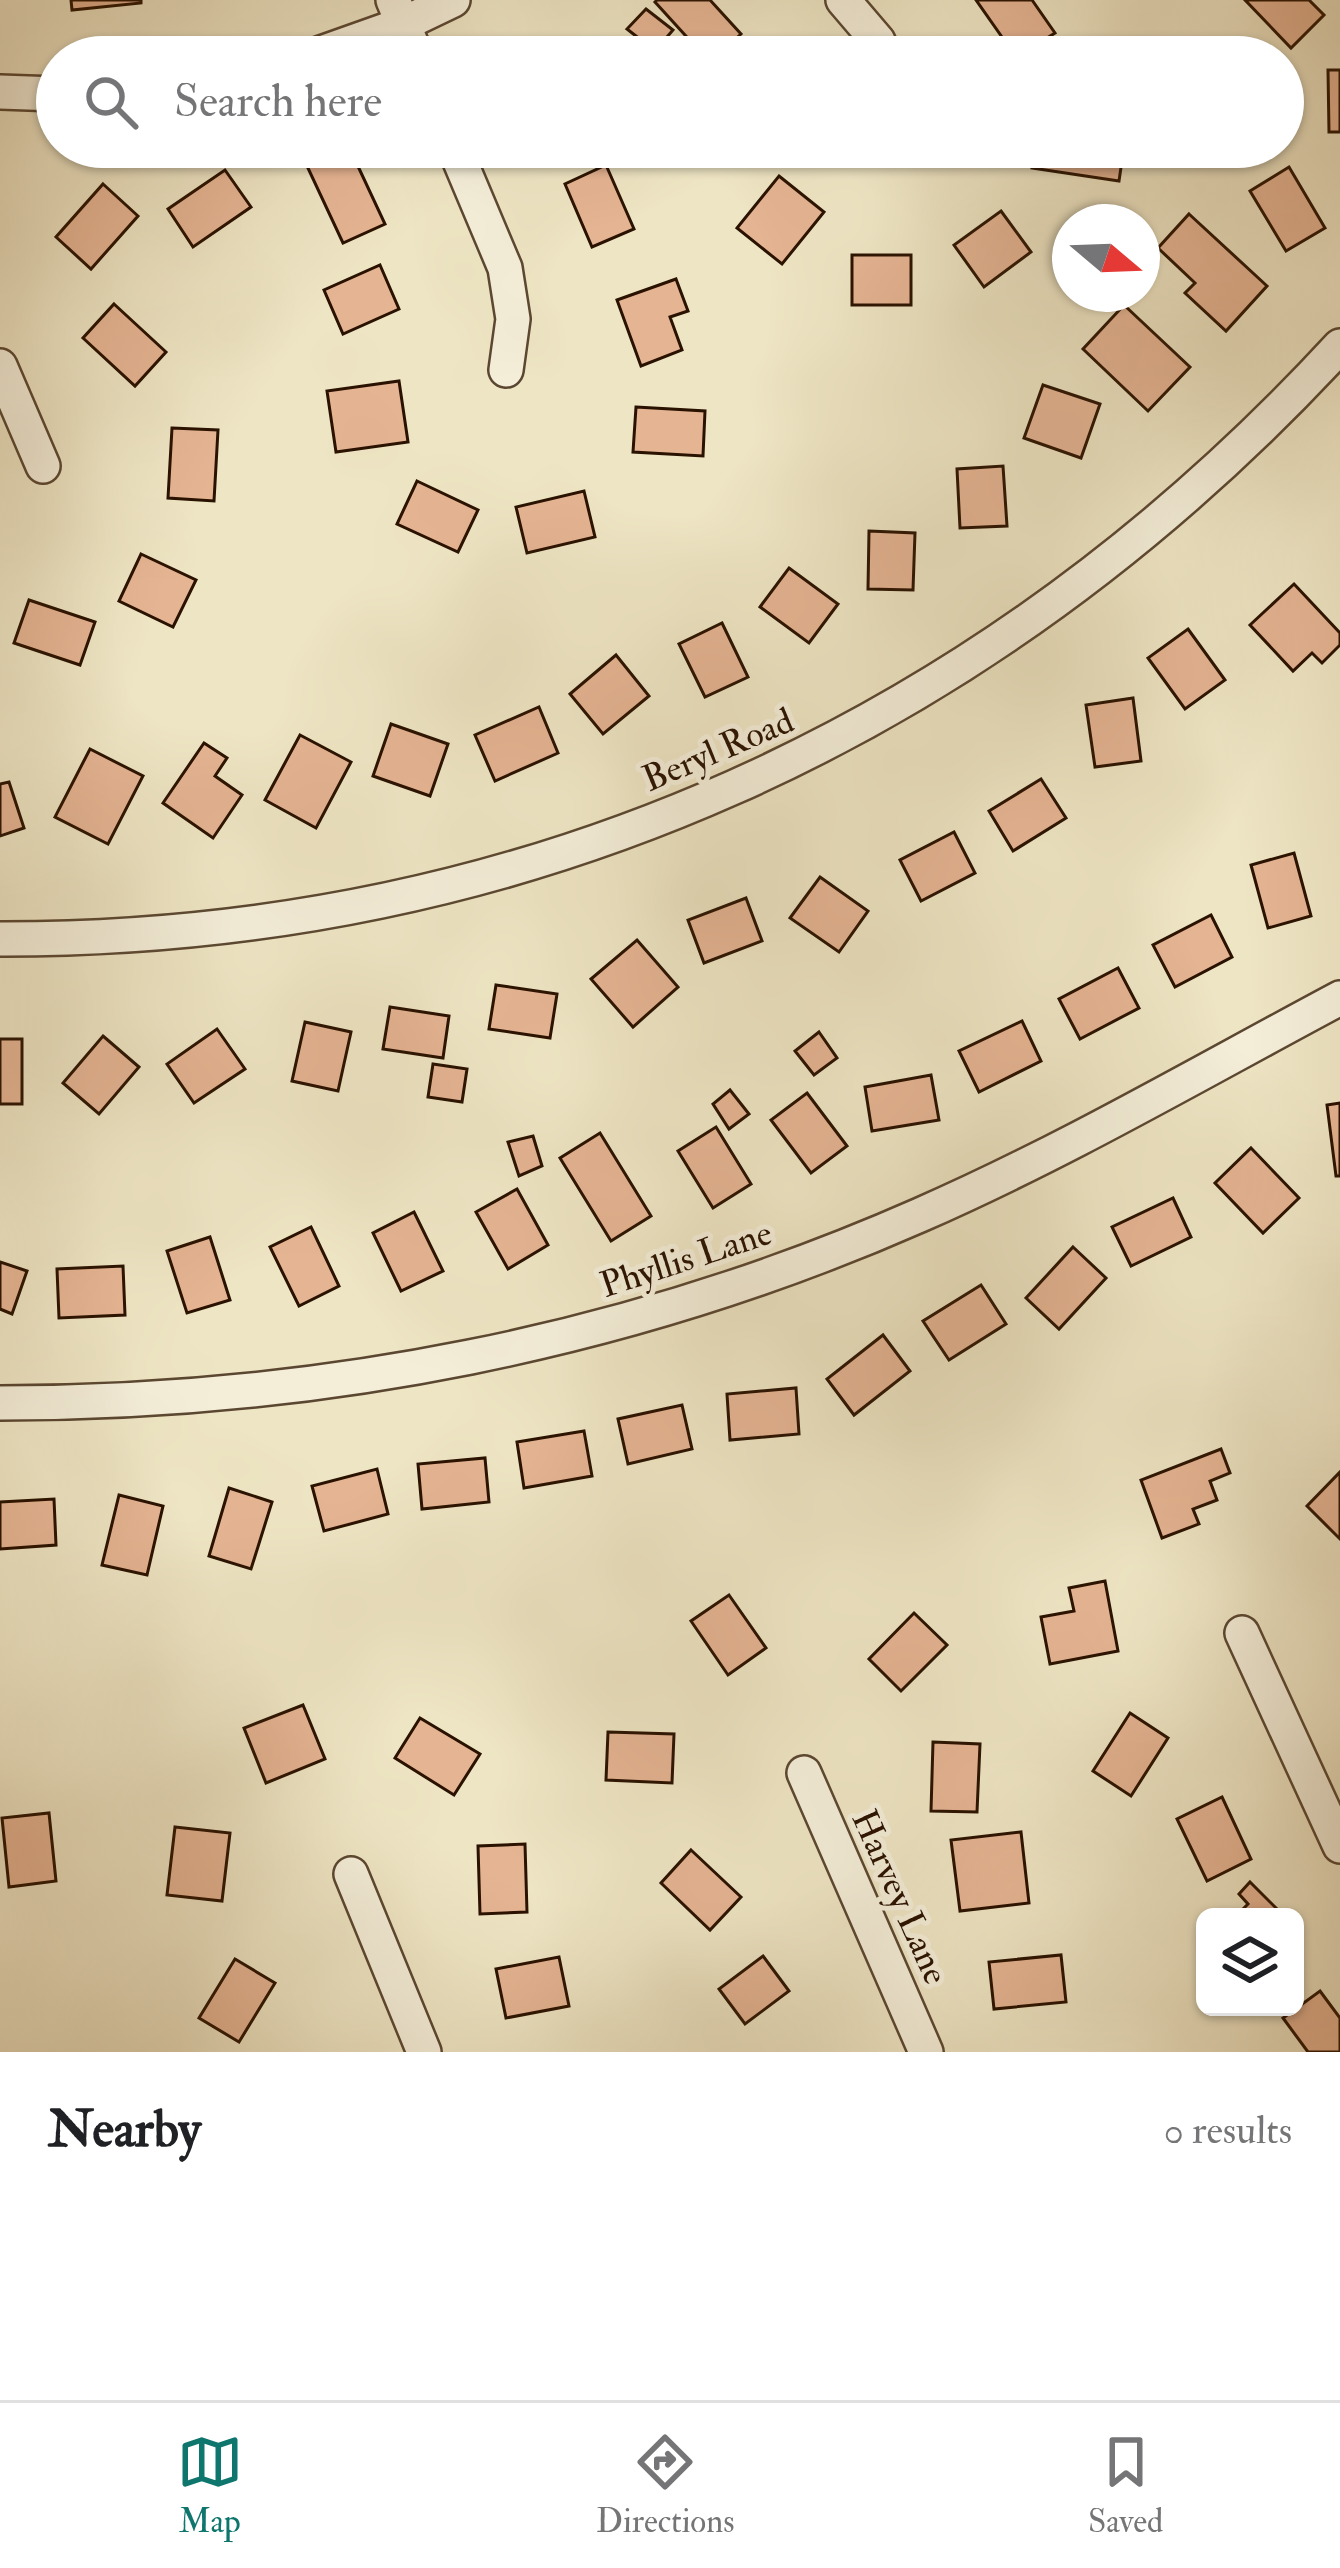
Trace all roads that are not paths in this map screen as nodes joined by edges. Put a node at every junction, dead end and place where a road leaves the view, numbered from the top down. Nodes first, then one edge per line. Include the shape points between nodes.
1 (453, 0) edge
2 (843, 0) edge
3 (398, 12) edge
4 (351, 36) edge
5 (874, 36) edge
6 (0, 92) edge
7 (36, 93) edge
8 (463, 168) edge
9 (1340, 346) edge
10 (0, 366) edge
11 (506, 370) dead end
12 (43, 466) dead end
13 (0, 939) edge
14 (1340, 998) edge
15 (0, 1403) edge
16 (1242, 1633) dead end
17 (804, 1773) dead end
18 (1340, 1846) edge
19 (351, 1874) dead end
20 (424, 2052) edge
21 (926, 2052) edge

1 - 3 street
2 - 5 street
3 - 4 street
6 - 7 street
8 - 11 street via 505,268 513,319
9 - 13 street, Beryl Road via 1172,511 1054,604 950,675 704,802 580,848 347,909 142,935
10 - 12 street
14 - 15 street, Phyllis Lane via 921,1215 645,1316 427,1367 278,1389
16 - 18 street
17 - 21 street, Harvey Lane
19 - 20 street

